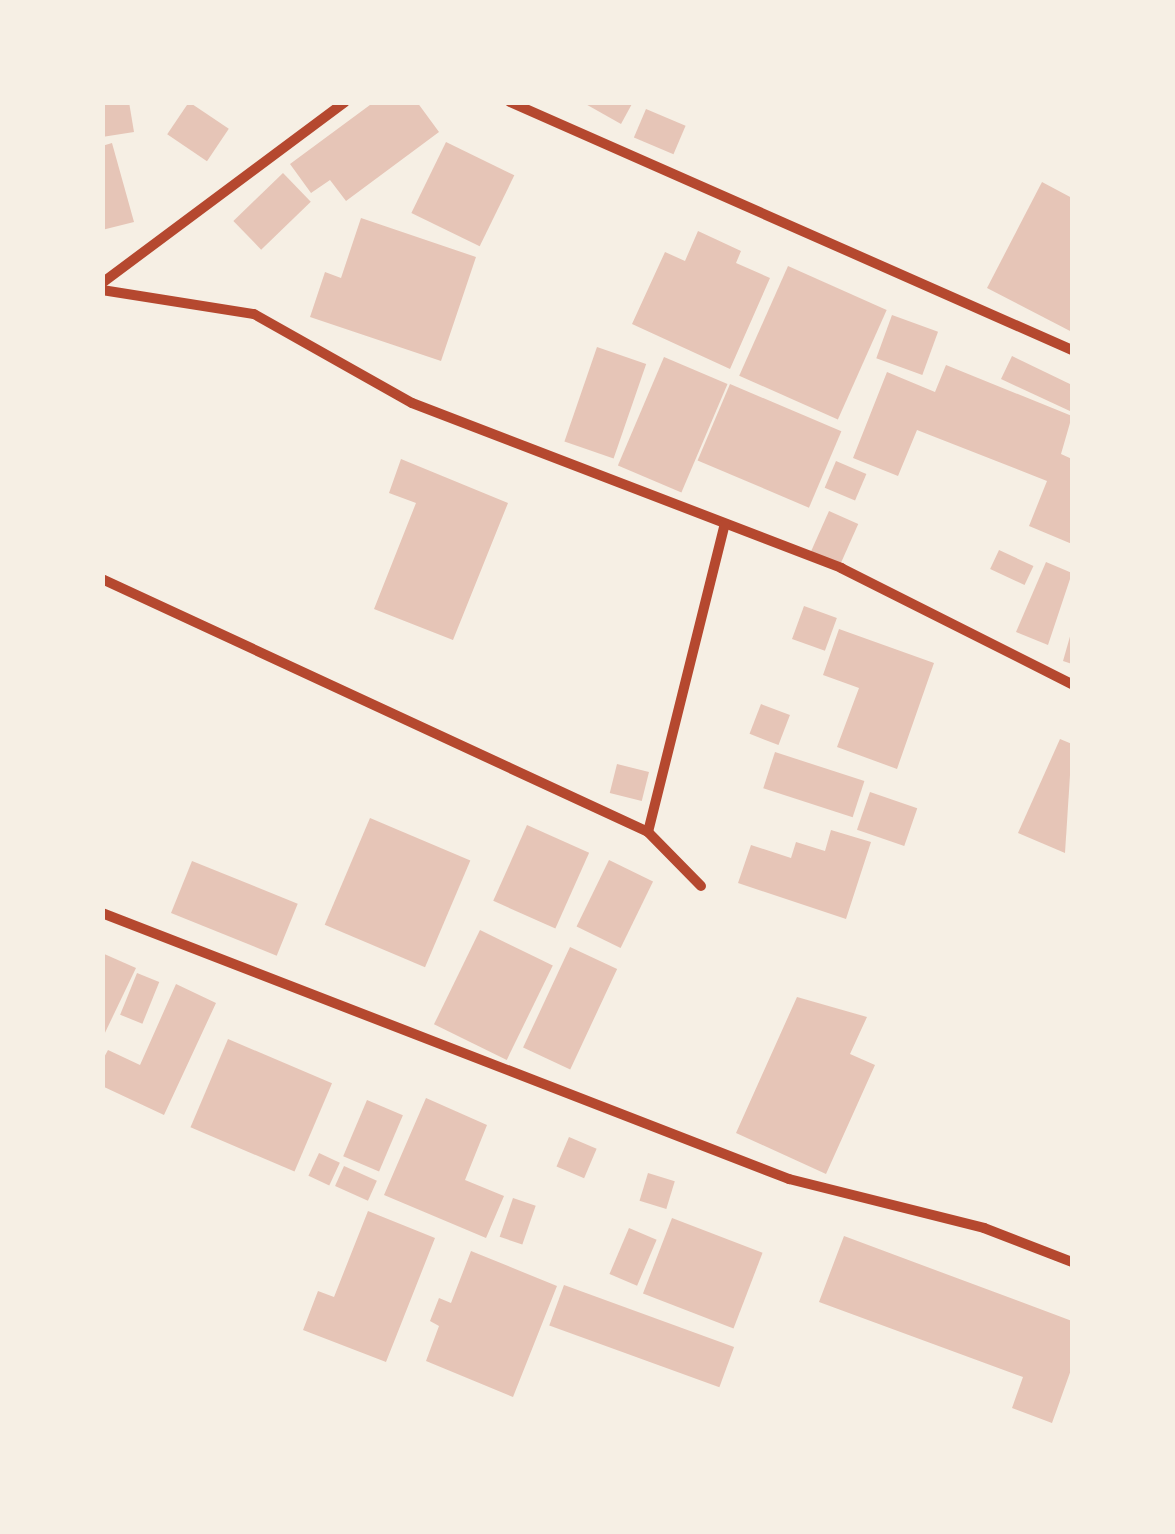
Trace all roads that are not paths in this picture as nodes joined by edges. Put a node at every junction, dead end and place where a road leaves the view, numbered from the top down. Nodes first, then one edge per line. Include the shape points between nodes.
1 (345, 102) edge
2 (510, 102) edge
3 (102, 286) edge
4 (1072, 350) edge
5 (725, 524) junction
6 (102, 579) edge
7 (1072, 684) edge
8 (648, 832) junction
9 (701, 886) dead end
10 (102, 912) edge
11 (1072, 1262) edge

1 - 3 street
2 - 4 street
3 - 5 street via 254,314 412,403
5 - 7 street via 841,568
5 - 8 street
6 - 8 street
8 - 9 street
10 - 11 street via 788,1179 984,1228

